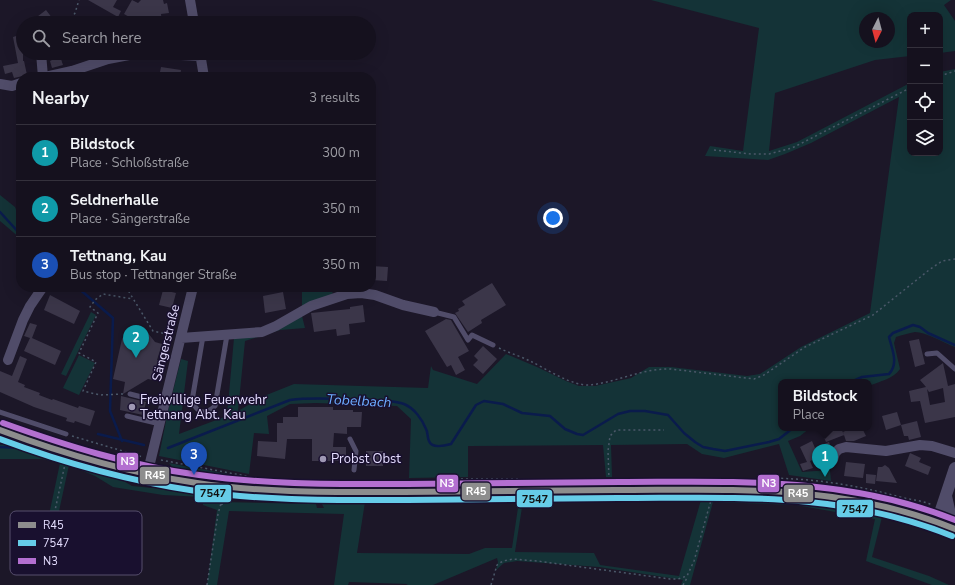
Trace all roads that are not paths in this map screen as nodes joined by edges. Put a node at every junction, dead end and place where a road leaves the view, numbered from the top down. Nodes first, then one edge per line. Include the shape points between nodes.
1 (190, 0) edge
2 (193, 16) edge
3 (42, 60) edge
4 (106, 60) edge
5 (201, 60) edge
6 (43, 72) edge
7 (77, 72) edge
8 (203, 72) edge
9 (0, 84) edge
10 (16, 85) edge
11 (40, 292) edge
12 (192, 292) edge
13 (434, 312) joint
14 (226, 335) junction
15 (203, 336) junction
16 (181, 338) junction
17 (493, 345) road end
18 (927, 354) dead end
19 (8, 360) dead end
20 (955, 369) edge
21 (130, 394) road end
22 (165, 403) junction
23 (0, 412) edge
24 (127, 416) dead end
25 (160, 424) junction
26 (0, 430) edge
27 (66, 434) road end
28 (350, 440) dead end
29 (955, 453) edge
30 (833, 460) dead end
31 (955, 468) edge
32 (354, 470) dead end
33 (147, 475) junction
34 (946, 495) junction
35 (936, 522) junction
36 (954, 528) edge

1 - 2 street
3 - 6 street
4 - 7 street
5 - 8 street
9 - 10 street
11 - 19 street via 23,320
12 - 16 street, Sängerstraße
13 - 14 street via 375,295 347,294 311,306 262,332
13 - 17 lane via 454,317 468,340 472,335
14 - 15 street
14 - 15 lane via 215,406 210,411 202,412 195,408 192,401
15 - 16 street
16 - 22 street, Sängerstraße
18 - 20 lane via 938,353
21 - 22 lane
22 - 25 street, Sängerstraße
23 - 27 lane
24 - 25 lane
25 - 33 street, Sängerstraße
26 - 33 main road via 70,456
28 - 32 lane via 356,451
29 - 30 street via 920,445 886,451 846,447 839,449
31 - 34 street
33 - 35 main road via 224,487 288,492 754,490 828,496 902,511
34 - 35 street
34 - 36 street
35 - 36 main road

